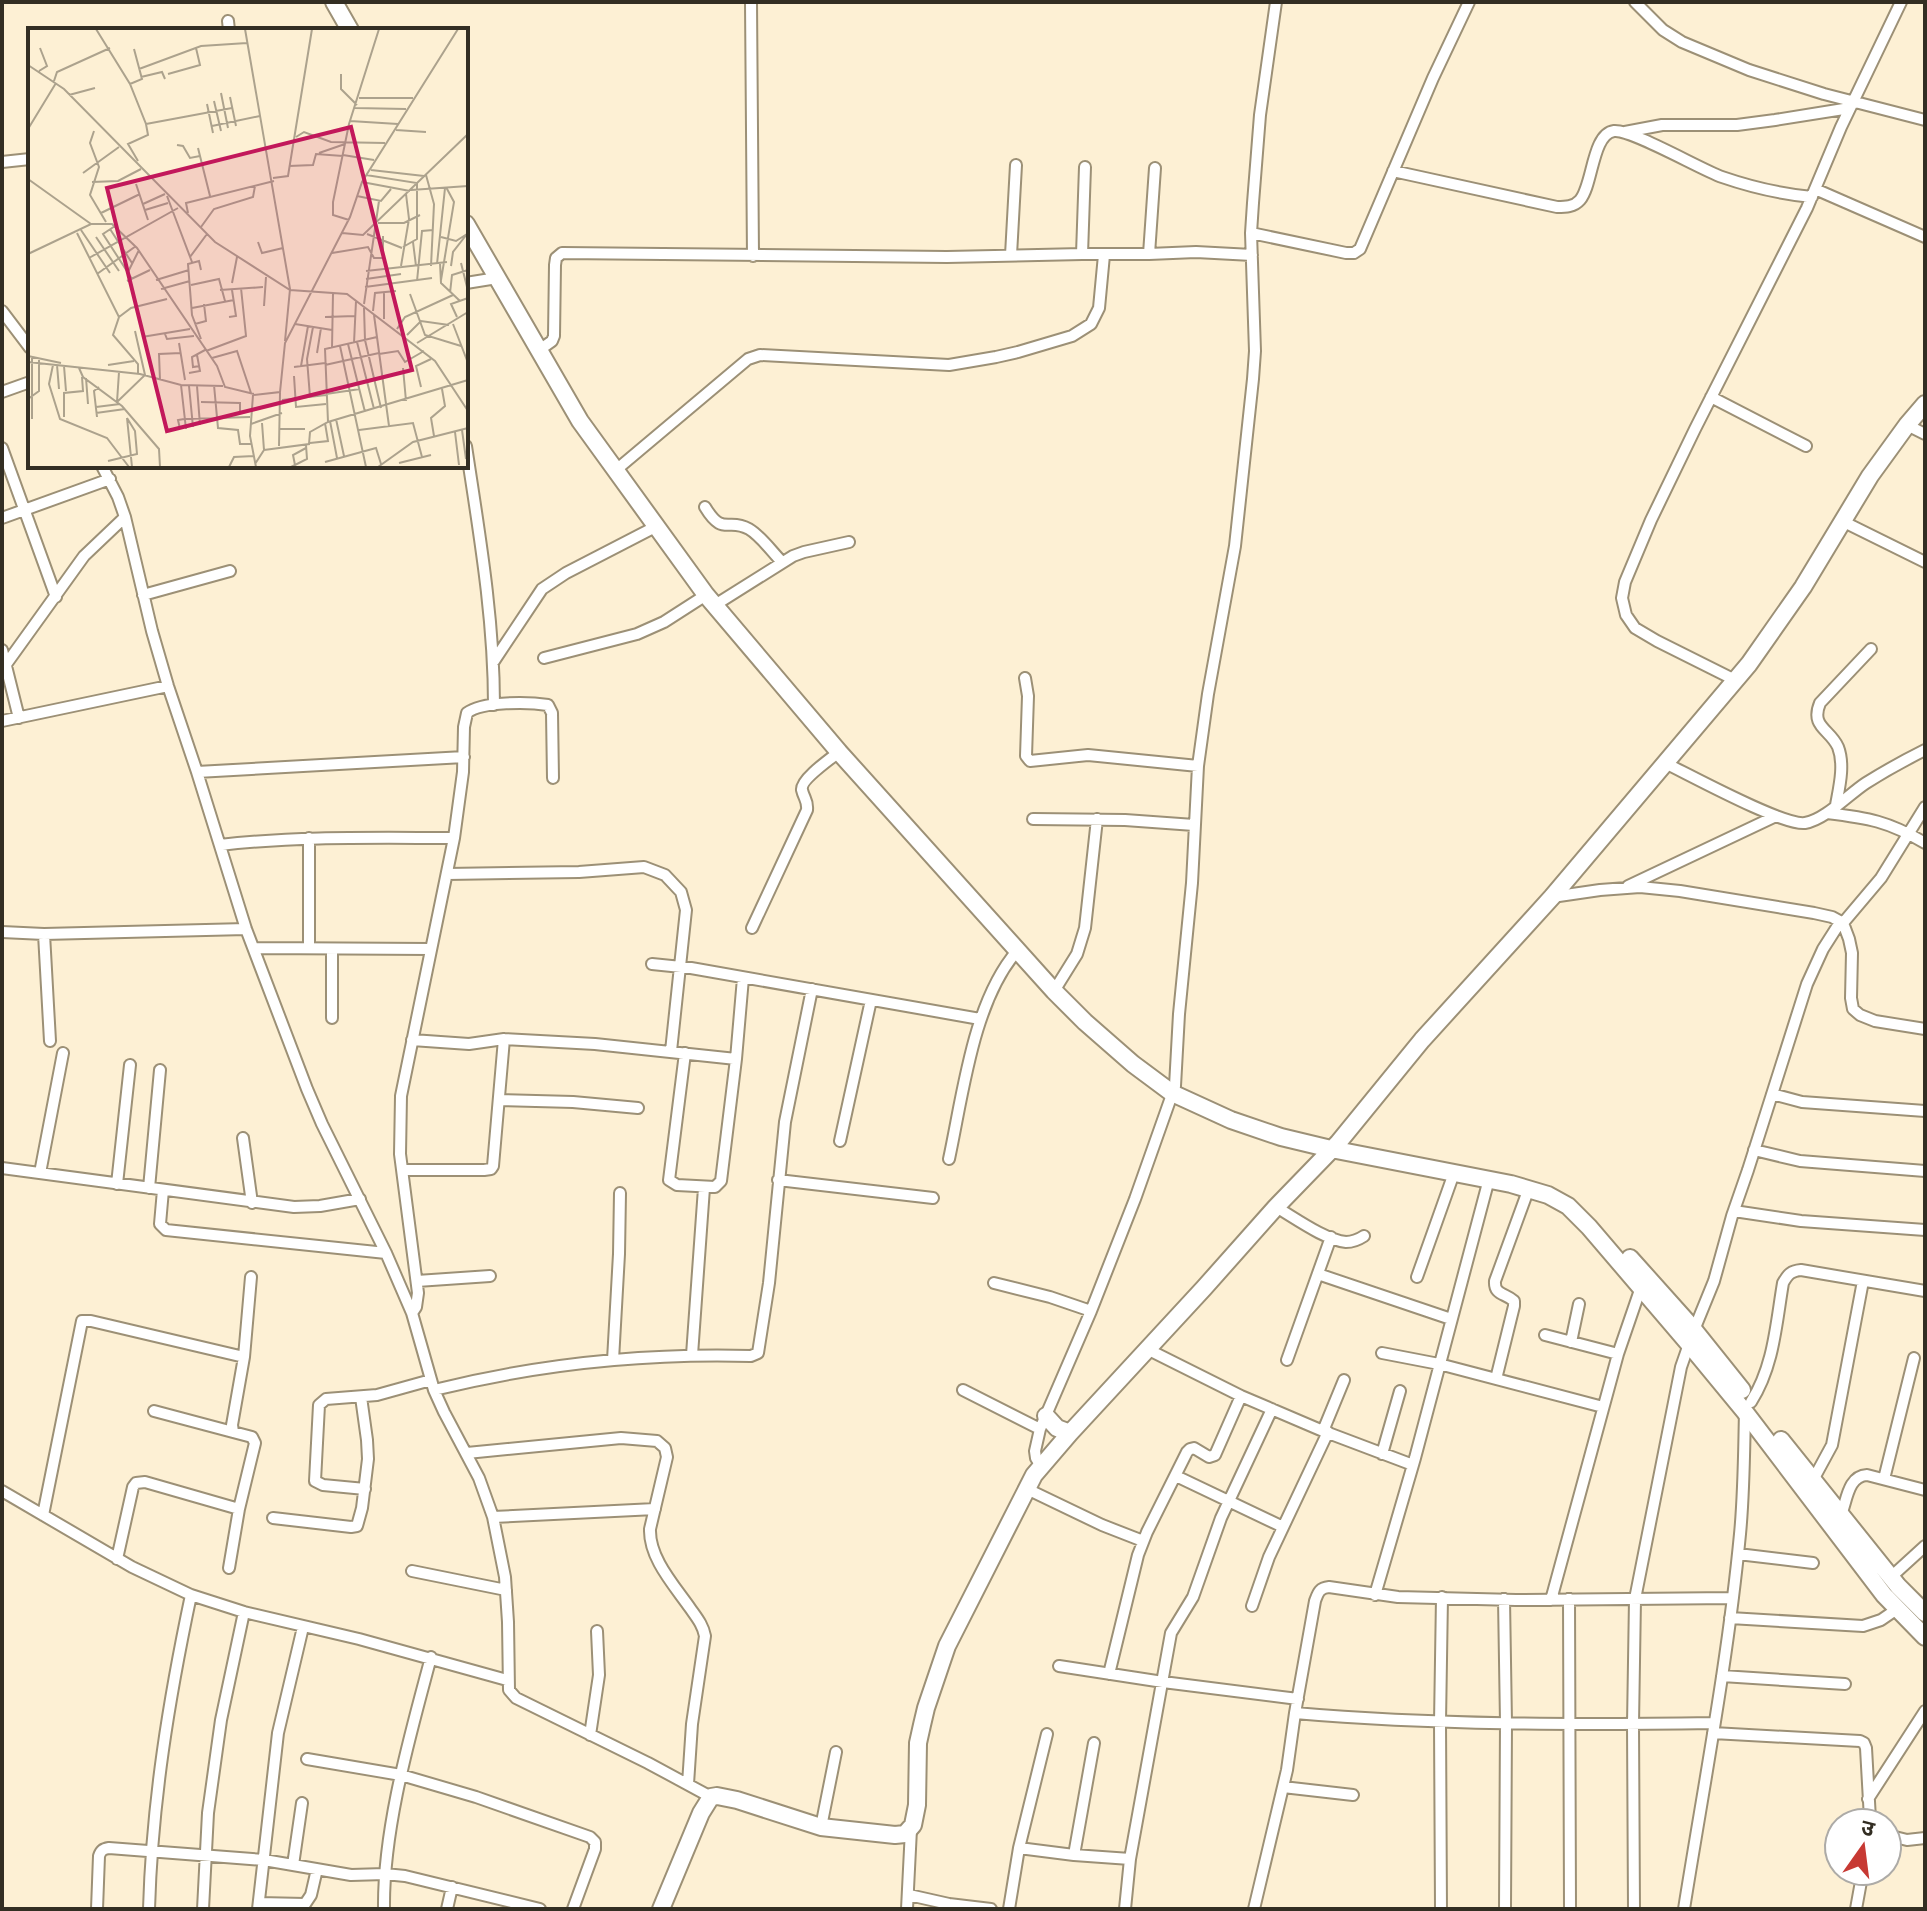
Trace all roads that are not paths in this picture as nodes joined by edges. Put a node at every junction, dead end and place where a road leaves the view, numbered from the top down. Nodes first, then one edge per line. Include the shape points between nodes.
1 (334, 2) edge
2 (751, 2) edge
3 (1276, 2) edge
4 (1469, 2) edge
5 (1635, 2) edge
6 (1901, 2) edge
7 (349, 28) edge
8 (1852, 105) junction
9 (1925, 118) edge
10 (1623, 132) junction
11 (28, 159) edge
12 (2, 162) edge
13 (1016, 165) dead end
14 (1085, 167) dead end
15 (1155, 168) dead end
16 (1393, 171) junction
17 (1814, 193) junction
18 (468, 227) edge
19 (1251, 233) junction
20 (1925, 237) edge
21 (1082, 254) junction
22 (1149, 254) junction
23 (1011, 255) junction
24 (1104, 255) junction
25 (1252, 255) junction
26 (753, 256) junction
27 (497, 278) junction
28 (468, 283) edge
29 (2, 311) edge
30 (28, 345) edge
31 (538, 351) junction
32 (28, 383) edge
33 (2, 392) edge
34 (1711, 397) junction
35 (1925, 404) edge
36 (1907, 425) junction
37 (1925, 434) edge
38 (1806, 446) dead end
39 (2, 448) edge
40 (468, 460) edge
41 (103, 468) edge
42 (616, 470) junction
43 (110, 479) junction
44 (705, 507) dead end
45 (24, 511) junction
46 (125, 517) junction
47 (2, 518) edge
48 (1842, 521) junction
49 (657, 526) junction
50 (849, 542) dead end
51 (782, 562) junction
52 (1925, 562) edge
53 (230, 571) dead end
54 (143, 595) junction
55 (56, 597) junction
56 (711, 600) junction
57 (1871, 649) dead end
58 (2, 650) edge
59 (544, 658) dead end
60 (494, 662) junction
61 (7, 663) junction
62 (1025, 678) dead end
63 (1735, 680) junction
64 (168, 686) junction
65 (494, 705) junction
66 (19, 718) junction
67 (2, 721) edge
68 (1925, 750) edge
69 (839, 752) junction
70 (464, 757) junction
71 (1665, 763) junction
72 (1198, 766) junction
73 (197, 772) junction
74 (553, 778) dead end
75 (1925, 807) edge
76 (1831, 809) junction
77 (1776, 816) junction
78 (1033, 819) dead end
79 (1097, 819) junction
80 (1194, 825) junction
81 (1909, 834) junction
82 (309, 838) junction
83 (454, 838) junction
84 (1925, 843) edge
85 (220, 845) junction
86 (447, 874) junction
87 (1622, 889) junction
88 (1552, 897) junction
89 (1843, 923) junction
90 (752, 928) dead end
91 (246, 929) junction
92 (2, 932) edge
93 (44, 934) junction
94 (255, 948) junction
95 (309, 948) junction
96 (332, 949) junction
97 (431, 949) junction
98 (1017, 951) junction
99 (652, 964) dead end
100 (679, 967) junction
101 (743, 978) junction
102 (812, 989) junction
103 (1054, 991) junction
104 (871, 1000) junction
105 (332, 1018) dead end
106 (980, 1019) junction
107 (1925, 1029) edge
108 (504, 1039) junction
109 (412, 1040) junction
110 (50, 1041) dead end
111 (671, 1051) junction
112 (63, 1053) dead end
113 (685, 1053) junction
114 (736, 1059) junction
115 (130, 1065) dead end
116 (160, 1070) dead end
117 (1173, 1090) junction
118 (1772, 1094) junction
119 (500, 1100) junction
120 (638, 1108) dead end
121 (1925, 1111) edge
122 (243, 1138) dead end
123 (840, 1141) dead end
124 (1334, 1146) junction
125 (1754, 1150) junction
126 (949, 1159) dead end
127 (2, 1168) edge
128 (402, 1170) junction
129 (1925, 1171) edge
130 (40, 1173) junction
131 (1454, 1173) junction
132 (1489, 1179) junction
133 (778, 1180) junction
134 (117, 1184) junction
135 (149, 1188) junction
136 (704, 1188) junction
137 (1529, 1188) junction
138 (163, 1190) junction
139 (620, 1193) dead end
140 (933, 1198) dead end
141 (360, 1199) junction
142 (252, 1203) junction
143 (1276, 1207) junction
144 (1734, 1211) junction
145 (1925, 1230) edge
146 (1364, 1236) dead end
147 (1331, 1237) junction
148 (386, 1253) junction
149 (1318, 1274) junction
150 (490, 1276) dead end
151 (251, 1277) dead end
152 (1417, 1277) dead end
153 (417, 1281) junction
154 (1863, 1281) junction
155 (994, 1283) dead end
156 (1641, 1287) junction
157 (1925, 1291) edge
158 (1579, 1304) dead end
159 (1091, 1311) junction
160 (412, 1313) junction
161 (1451, 1319) junction
162 (1545, 1335) dead end
163 (1691, 1337) junction
164 (1571, 1342) junction
165 (1147, 1349) junction
166 (1382, 1353) dead end
167 (1618, 1354) junction
168 (692, 1355) junction
169 (244, 1357) junction
170 (1914, 1358) dead end
171 (613, 1360) junction
172 (1287, 1360) dead end
173 (1439, 1364) junction
174 (1496, 1379) junction
175 (1344, 1380) dead end
176 (432, 1385) junction
177 (963, 1390) dead end
178 (1400, 1391) dead end
179 (1241, 1396) junction
180 (361, 1397) junction
181 (1603, 1407) junction
182 (1748, 1407) junction
183 (1272, 1409) junction
184 (154, 1411) dead end
185 (1043, 1422) junction
186 (233, 1432) junction
187 (1325, 1432) junction
188 (1070, 1433) junction
189 (467, 1453) junction
190 (1382, 1454) junction
191 (1413, 1465) junction
192 (1041, 1466) junction
193 (1176, 1476) junction
194 (1884, 1479) junction
195 (1813, 1480) junction
196 (365, 1489) junction
197 (1027, 1489) junction
198 (1925, 1490) edge
199 (2, 1491) edge
200 (1229, 1501) junction
201 (239, 1509) junction
202 (655, 1509) junction
203 (43, 1515) junction
204 (1841, 1515) junction
205 (493, 1517) junction
206 (273, 1518) dead end
207 (1283, 1527) junction
208 (1143, 1541) junction
209 (1925, 1546) edge
210 (1738, 1554) junction
211 (117, 1559) junction
212 (1813, 1563) dead end
213 (229, 1568) dead end
214 (412, 1571) dead end
215 (1891, 1577) junction
216 (506, 1590) junction
217 (191, 1595) junction
218 (1375, 1595) junction
219 (1442, 1597) junction
220 (1733, 1598) junction
221 (1504, 1599) junction
222 (1569, 1599) junction
223 (1635, 1599) junction
224 (1551, 1600) junction
225 (1252, 1606) dead end
226 (1897, 1609) junction
227 (244, 1612) junction
228 (1925, 1613) edge
229 (1730, 1618) junction
230 (303, 1627) junction
231 (597, 1631) dead end
232 (1925, 1637) edge
233 (431, 1657) junction
234 (1059, 1666) dead end
235 (1109, 1674) junction
236 (1722, 1676) junction
237 (507, 1680) junction
238 (1163, 1682) junction
239 (1845, 1684) dead end
240 (1298, 1699) junction
241 (1925, 1711) edge
242 (1295, 1713) junction
243 (1440, 1722) junction
244 (1506, 1723) junction
245 (1570, 1724) junction
246 (1633, 1724) junction
247 (1714, 1728) junction
248 (1047, 1734) dead end
249 (590, 1735) junction
250 (1094, 1743) dead end
251 (836, 1752) dead end
252 (307, 1759) dead end
253 (401, 1775) junction
254 (688, 1784) junction
255 (1283, 1787) junction
256 (1353, 1795) dead end
257 (711, 1797) junction
258 (1868, 1799) junction
259 (302, 1803) dead end
260 (1869, 1807) edge
261 (821, 1827) junction
262 (911, 1829) junction
263 (1925, 1838) edge
264 (1903, 1839) edge
265 (1019, 1848) junction
266 (151, 1851) junction
267 (206, 1855) junction
268 (1074, 1855) junction
269 (1130, 1859) junction
270 (264, 1860) junction
271 (293, 1865) junction
272 (317, 1869) junction
273 (385, 1874) junction
274 (452, 1887) junction
275 (1860, 1887) edge
276 (909, 1895) junction
277 (259, 1906) edge
278 (97, 1909) edge
279 (149, 1909) edge
280 (203, 1909) edge
281 (384, 1909) edge
282 (447, 1909) edge
283 (540, 1909) edge
284 (573, 1909) edge
285 (661, 1909) edge
286 (907, 1909) edge
287 (991, 1909) edge
288 (1009, 1909) edge
289 (1125, 1909) edge
290 (1254, 1909) edge
291 (1441, 1909) edge
292 (1505, 1909) edge
293 (1570, 1909) edge
294 (1634, 1909) edge
295 (1684, 1909) edge
296 (1856, 1909) edge

1 - 7 main road
2 - 26 street
3 - 19 street
4 - 16 street
5 - 8 street via 1682,42
6 - 8 street
8 - 9 street
8 - 10 street via 1737,125 1662,125
8 - 17 street
10 - 16 street via 1614,131 1601,140 1585,191 1572,206
10 - 17 street via 1720,176 1791,195
11 - 12 street
13 - 23 street
14 - 21 street
15 - 22 street
16 - 19 street via 1364,242 1354,253
17 - 20 street
17 - 34 street
18 - 27 main road
19 - 25 street
21 - 23 street
21 - 24 street
22 - 24 street
22 - 25 street
23 - 26 street
24 - 42 street via 1099,308 1091,324 1072,336 949,365 760,355 748,359
25 - 72 street via 1255,351 1241,498
26 - 31 street via 562,253 555,265 554,336
27 - 28 street
27 - 31 main road
29 - 30 street
31 - 42 main road
32 - 33 street
34 - 38 street
34 - 63 street via 1651,520 1622,598 1635,628
35 - 36 main road
36 - 37 street
36 - 48 main road
39 - 45 street
40 - 60 street
41 - 43 street
42 - 49 main road
43 - 45 street
43 - 46 street
44 - 51 street via 718,524 751,530
45 - 47 street
45 - 55 street
46 - 54 street
46 - 55 street via 84,556
48 - 52 street
48 - 63 main road via 1803,587
49 - 56 main road
49 - 60 street via 542,589
50 - 51 street
51 - 56 street
53 - 54 street
54 - 64 street
55 - 61 street
56 - 59 street via 637,634
56 - 69 main road
57 - 76 street via 1817,711 1820,726 1840,757
58 - 61 street
60 - 65 street
61 - 66 street
62 - 72 street via 1030,761 1088,755
63 - 71 main road
64 - 66 street
64 - 73 street
65 - 70 street via 467,713
65 - 74 street via 548,705
66 - 67 street
68 - 76 street
69 - 90 street via 804,782 807,810
69 - 98 main road
70 - 73 street
70 - 83 street
71 - 77 street
71 - 88 main road
72 - 80 street
73 - 85 street
75 - 81 street
76 - 77 street via 1803,824
76 - 81 street
77 - 87 street
78 - 79 street
79 - 80 street
79 - 103 street via 1085,928 1077,954
80 - 117 street
81 - 84 street
81 - 89 street
82 - 83 street
82 - 85 street
82 - 95 street
83 - 86 street
85 - 91 street
86 - 97 street
86 - 100 street via 644,867 665,875 685,901
87 - 88 street
87 - 89 street via 1680,891 1814,913
88 - 124 main road
89 - 107 street via 1852,953 1853,1009 1875,1021
89 - 118 street via 1823,949 1807,984
91 - 93 street
91 - 94 street
92 - 93 street
93 - 110 street
94 - 95 street
94 - 141 street via 307,1089
95 - 96 street
96 - 97 street
96 - 105 street
97 - 109 street
98 - 103 main road
98 - 106 street
99 - 100 street
100 - 101 street
100 - 111 street
101 - 102 street
101 - 114 street
102 - 104 street
102 - 133 street via 787,1106
103 - 117 main road via 1133,1064
104 - 106 street
104 - 123 street
106 - 126 street
108 - 109 street via 469,1044
108 - 111 street
108 - 119 street
109 - 128 street via 401,1096
111 - 113 street
112 - 130 street
113 - 114 street
113 - 136 street via 669,1180
114 - 136 street via 721,1181 718,1187
115 - 134 street
116 - 135 street
117 - 124 main road
117 - 159 street
118 - 121 street via 1827,1105
118 - 125 street
119 - 120 street
119 - 128 street via 491,1169
122 - 142 street
124 - 131 main road
124 - 143 main road
124 - 163 main road via 1436,1159 1551,1186 1598,1223
125 - 129 street via 1800,1161
125 - 144 street
127 - 130 street
128 - 153 street
130 - 134 street
131 - 132 main road
131 - 152 street
132 - 137 main road
132 - 161 street
133 - 140 street
133 - 168 street via 758,1353
134 - 135 street
135 - 138 street
136 - 168 street
137 - 156 main road via 1568,1206
137 - 174 street via 1495,1281 1496,1291 1514,1301
138 - 142 street
138 - 148 street via 160,1224 166,1230
139 - 171 street
141 - 142 street via 307,1208
141 - 148 street
143 - 147 street
143 - 165 main road
144 - 145 street
144 - 163 street
146 - 147 street via 1350,1242
147 - 149 street
148 - 160 street
149 - 161 street
149 - 172 street
150 - 153 street
151 - 169 street
153 - 160 street via 418,1301
154 - 157 street
154 - 182 street via 1801,1270 1787,1275 1767,1371
154 - 195 street via 1832,1445
155 - 159 street
156 - 163 main road
156 - 167 street
158 - 164 street
159 - 185 street
160 - 176 street
161 - 173 street
162 - 164 street
163 - 182 main road
163 - 223 street
164 - 167 street
165 - 179 street
165 - 188 main road
166 - 173 street
167 - 181 street
168 - 171 street
169 - 186 street
169 - 203 street via 82,1321
170 - 194 street
171 - 176 street
173 - 174 street
173 - 191 street
174 - 181 street
175 - 187 street
176 - 180 street
176 - 189 street
177 - 185 street
178 - 190 street
179 - 183 street
179 - 193 street via 1215,1455 1190,1449
180 - 196 street via 367,1440
180 - 196 street via 326,1399 319,1405 314,1477 323,1485
181 - 224 street
182 - 195 main road
182 - 210 street
182 - 226 main road
183 - 187 street
183 - 200 street
184 - 186 street
185 - 188 main road
185 - 192 street via 1035,1451
186 - 201 street via 252,1437 255,1443
187 - 190 street
187 - 207 street
188 - 192 main road
189 - 202 street via 621,1438 657,1441 667,1457
189 - 205 street
190 - 191 street
191 - 218 street
192 - 197 main road
193 - 200 street
193 - 208 street
194 - 198 street
194 - 204 street via 1855,1477
195 - 204 main road
196 - 206 street via 357,1526
197 - 208 street
197 - 262 main road via 947,1646 918,1743 917,1805
199 - 203 street
200 - 207 street
200 - 238 street via 1193,1597 1171,1633
201 - 211 street via 136,1483
201 - 213 street
202 - 205 street
202 - 254 street via 650,1529 655,1555 705,1636
203 - 211 street
204 - 215 main road
205 - 216 street
207 - 225 street
208 - 235 street
209 - 215 street
210 - 212 street
210 - 220 street
211 - 217 street
214 - 216 street
215 - 228 main road
216 - 237 street
217 - 227 street
217 - 266 street via 161,1756
218 - 219 street
218 - 240 street via 1329,1587 1318,1592
219 - 221 street
219 - 243 street
220 - 223 street
220 - 229 street
221 - 224 street
221 - 244 street
222 - 223 street
222 - 224 street
222 - 245 street
223 - 246 street
226 - 229 street via 1863,1626
226 - 232 main road
227 - 230 street
227 - 267 street via 221,1720
229 - 236 street
230 - 233 street
230 - 270 street via 278,1733
231 - 249 street via 599,1675
233 - 237 street
233 - 253 street
234 - 235 street
235 - 238 street
236 - 239 street
236 - 247 street
237 - 249 street via 516,1698
238 - 240 street
238 - 269 street
240 - 242 street
241 - 258 street
242 - 243 street
242 - 255 street
243 - 244 street
243 - 291 street
244 - 245 street
244 - 292 street
245 - 246 street
245 - 293 street
246 - 247 street
246 - 294 street
247 - 258 street via 1860,1741 1866,1748
247 - 295 street
248 - 265 street
249 - 254 street
250 - 268 street
251 - 261 street
252 - 253 street
253 - 273 street
253 - 284 street via 590,1837 595,1849
254 - 257 street
255 - 256 street
255 - 290 street
257 - 261 main road
257 - 285 main road
258 - 260 street
259 - 271 street
261 - 262 main road via 895,1835
262 - 276 street
263 - 264 street
265 - 268 street
265 - 288 street
266 - 267 street
266 - 278 street via 100,1851
266 - 279 street
267 - 270 street
267 - 280 street
268 - 269 street
269 - 289 street
270 - 271 street
270 - 277 street
271 - 272 street
272 - 273 street
272 - 277 street via 305,1904
273 - 274 street
273 - 281 street
274 - 282 street
274 - 283 street
275 - 296 street
276 - 286 street
276 - 287 street

